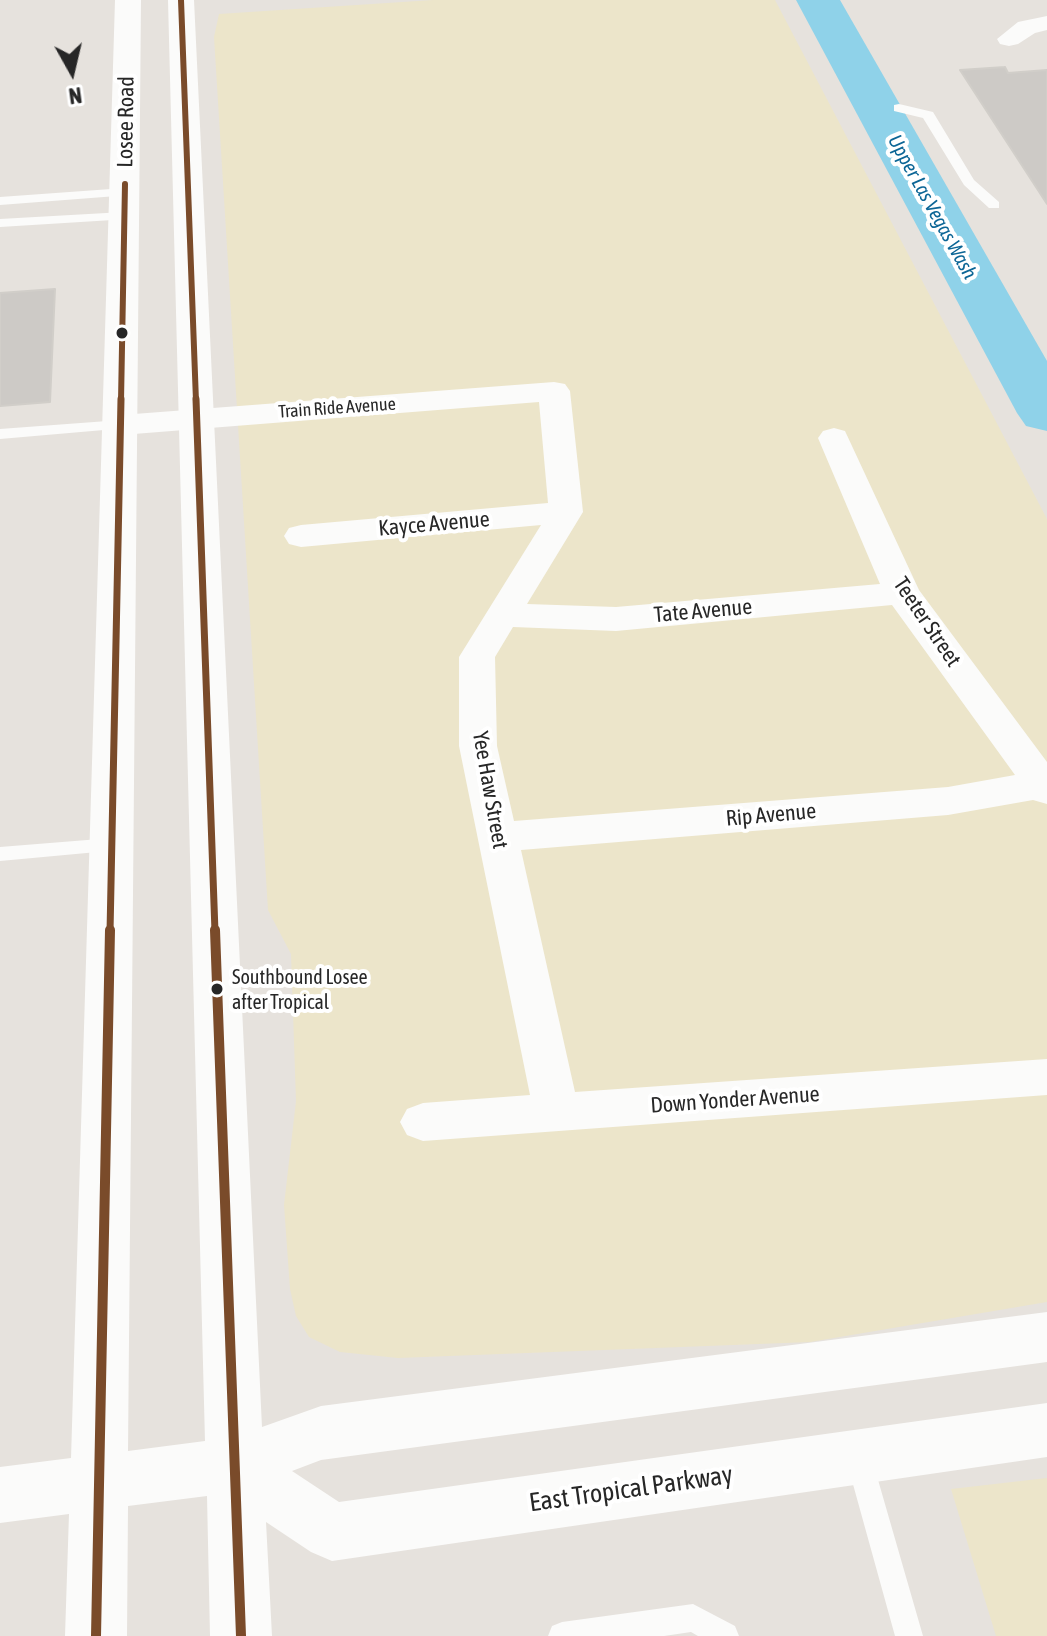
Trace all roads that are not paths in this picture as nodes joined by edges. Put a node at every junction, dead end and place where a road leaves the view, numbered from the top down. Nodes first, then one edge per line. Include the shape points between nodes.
1 (128, 0) edge
2 (181, 0) edge
3 (1047, 23) edge
4 (1009, 39) dead end
5 (899, 108) dead end
6 (0, 201) edge
7 (125, 204) junction
8 (994, 205) dead end
9 (0, 223) edge
10 (198, 419) junction
11 (121, 425) junction
12 (0, 434) edge
13 (834, 438) dead end
14 (566, 512) junction
15 (301, 536) dead end
16 (902, 593) junction
17 (502, 615) junction
18 (1044, 787) edge
19 (498, 837) junction
20 (112, 845) junction
21 (0, 854) edge
22 (1047, 1077) edge
23 (557, 1113) junction
24 (423, 1122) dead end
25 (1047, 1337) edge
26 (1047, 1430) edge
27 (858, 1457) junction
28 (233, 1465) junction
29 (98, 1483) junction
30 (0, 1495) edge
31 (96, 1636) edge
32 (241, 1636) edge
33 (562, 1636) edge
34 (725, 1636) edge
35 (909, 1636) edge

1 - 7 main road, Losee Road
2 - 10 main road
3 - 4 street via 1027,27
5 - 8 lane via 928,115 969,182
6 - 7 lane
7 - 9 lane
7 - 11 main road, Losee Road
10 - 11 street, Train Ride Avenue
10 - 14 street, Train Ride Avenue via 554,391
10 - 28 main road
11 - 12 lane
11 - 20 main road, Losee Road
13 - 16 street, Teeter Street
14 - 15 street, Kayce Avenue
14 - 17 street, Yee Haw Street
16 - 17 street, Tate Avenue via 616,619
16 - 18 street, Teeter Street
17 - 19 street, Yee Haw Street via 477,657 478,746
18 - 19 street, Rip Avenue via 948,801
19 - 23 street, Yee Haw Street
20 - 21 lane
20 - 29 main road, Losee Road
22 - 23 street, Down Yonder Avenue
23 - 24 street, Down Yonder Avenue
25 - 28 main road via 321,1433
26 - 27 main road, East Tropical Parkway
27 - 28 main road, East Tropical Parkway via 332,1532
27 - 35 lane
28 - 29 main road
28 - 32 main road
29 - 30 main road
29 - 31 main road, Losee Road
33 - 34 lane via 693,1618

